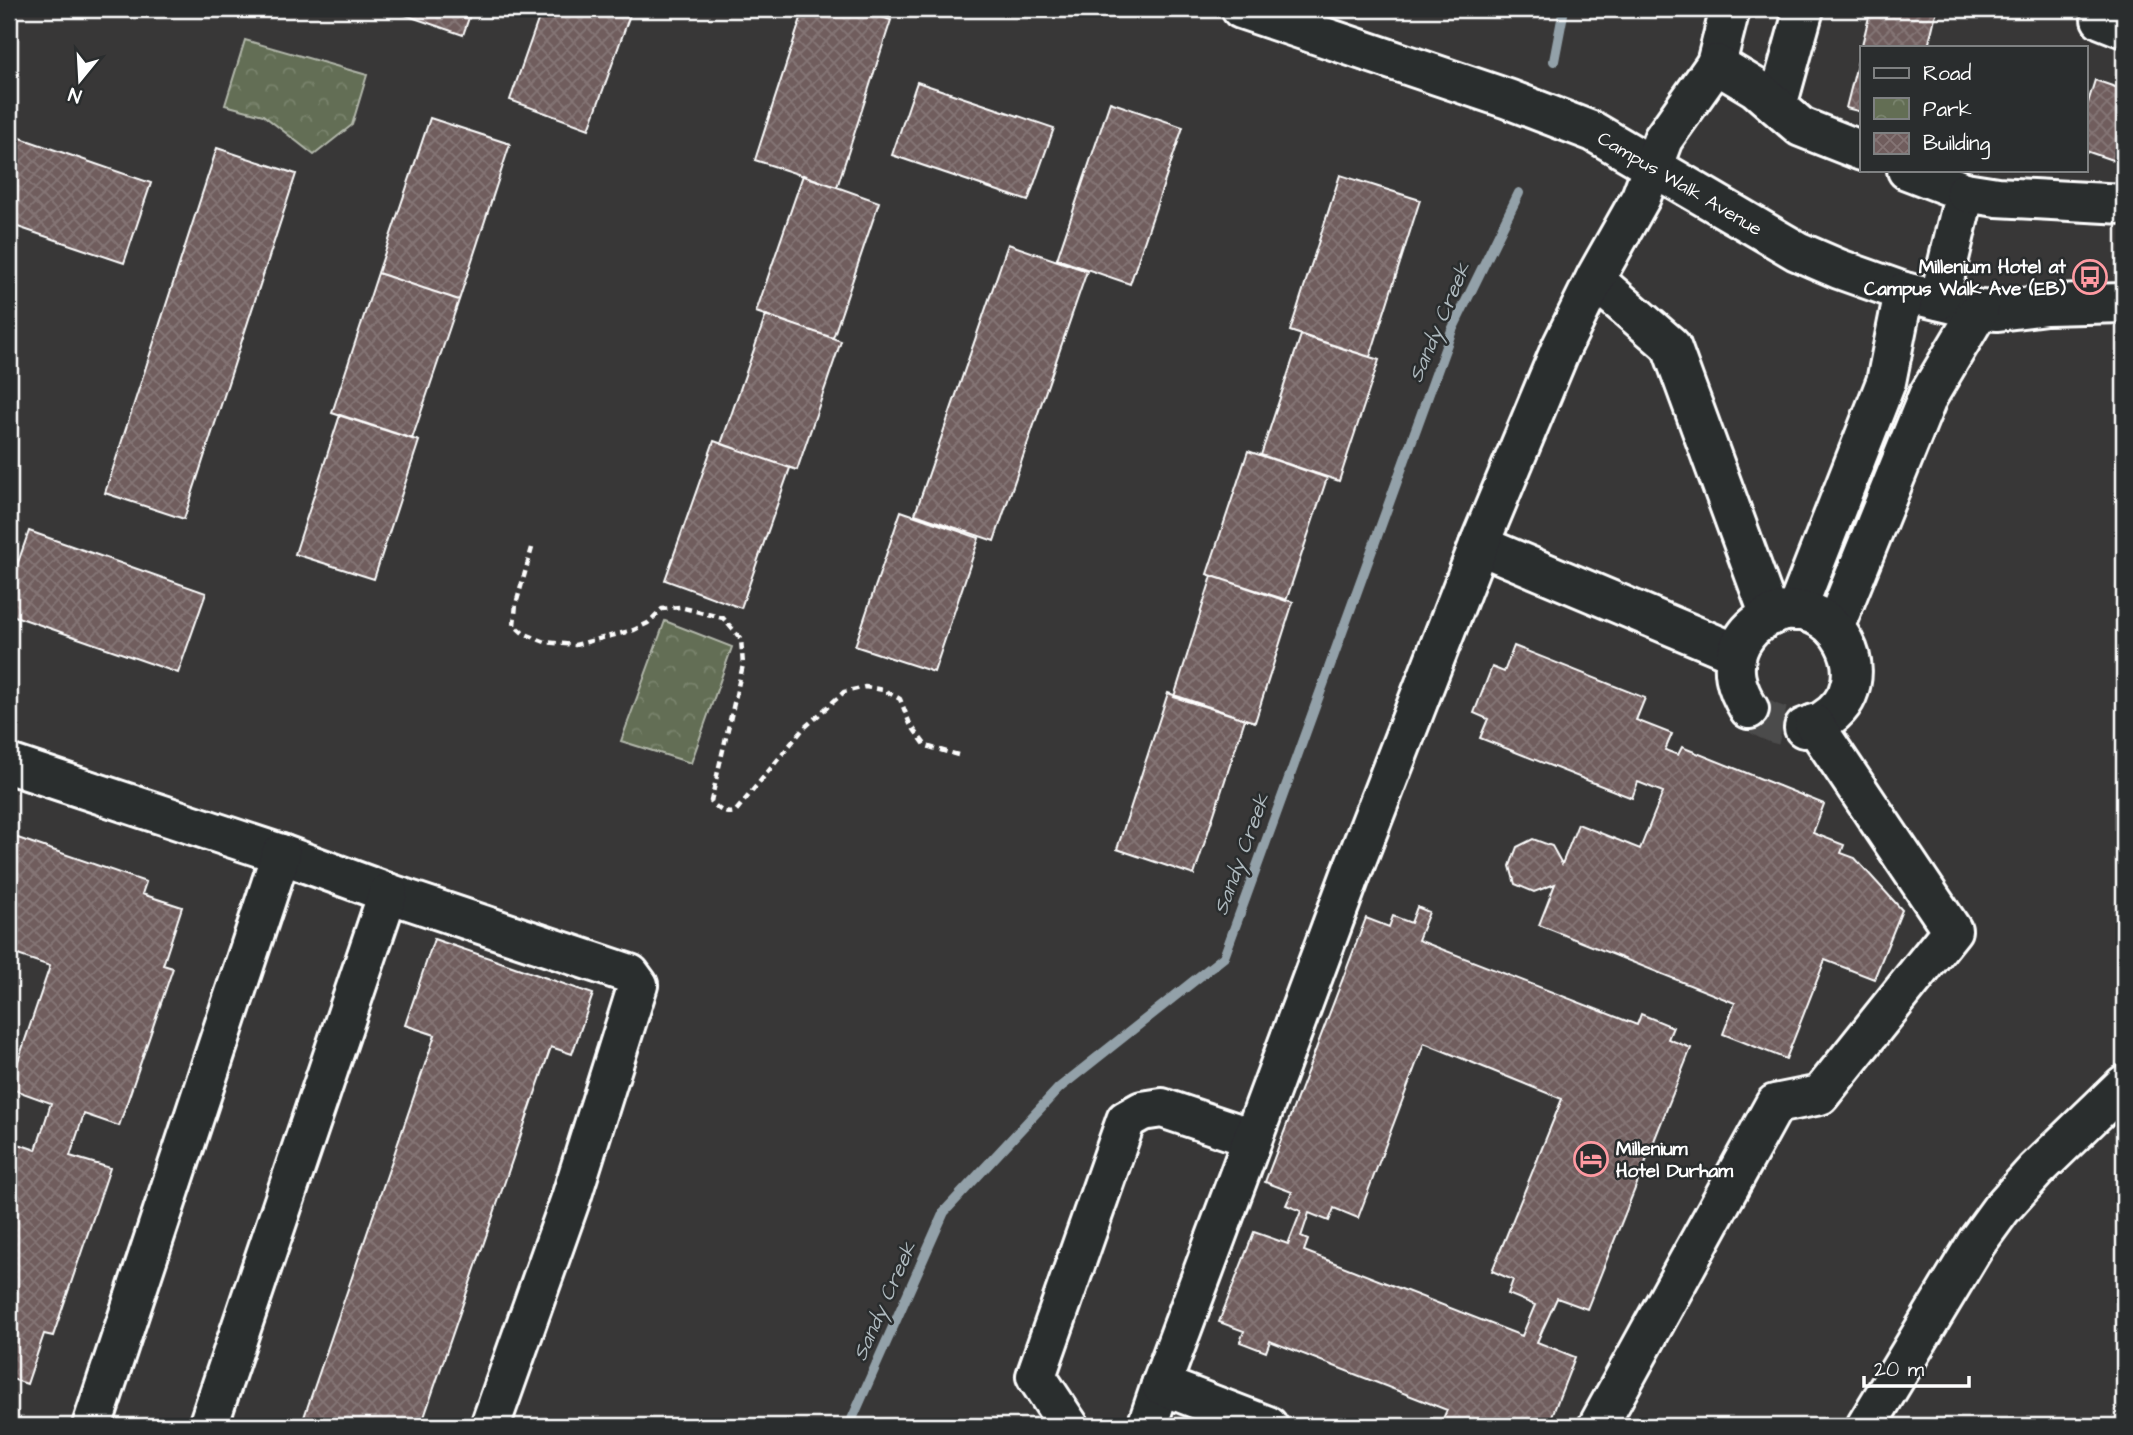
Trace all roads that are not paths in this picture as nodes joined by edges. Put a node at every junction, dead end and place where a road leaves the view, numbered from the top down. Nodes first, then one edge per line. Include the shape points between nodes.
1 (1241, 9) edge
2 (1730, 9) edge
3 (1804, 9) edge
4 (1716, 64) junction
5 (1777, 106) junction
6 (1860, 150) edge
7 (1652, 165) junction
8 (1912, 172) edge
9 (1965, 192) junction
10 (2124, 204) edge
11 (1595, 280) junction
12 (1921, 296) junction
13 (2124, 303) edge
14 (1979, 310) junction
15 (1479, 545) junction
16 (1783, 614) junction
17 (1834, 628) junction
18 (1737, 653) junction
19 (1749, 709) tunnel mouth
20 (9, 764) edge
21 (281, 853) junction
22 (388, 893) junction
23 (2124, 1085) edge
24 (1252, 1139) junction
25 (1161, 1385) junction
26 (92, 1426) edge
27 (208, 1426) edge
28 (489, 1426) edge
29 (1069, 1426) edge
30 (1147, 1426) edge
31 (1268, 1426) edge
32 (1598, 1426) edge
33 (1866, 1426) edge

1 - 7 main road, Campus Walk Avenue via 1545,113 1594,132
2 - 4 main road
3 - 5 main road
4 - 5 main road
4 - 7 main road via 1663,139
5 - 6 main road via 1801,127
7 - 11 main road via 1641,197
7 - 12 main road, Campus Walk Avenue via 1797,251
8 - 9 main road
9 - 10 main road
9 - 12 main road
11 - 15 main road via 1561,348
11 - 16 main road via 1671,346
12 - 14 main road, Campus Walk Avenue
12 - 16 main road
13 - 14 main road, Campus Walk Avenue
14 - 17 main road via 1928,396
15 - 18 main road
15 - 24 main road
16 - 17 main road via 1815,615
16 - 18 main road via 1760,621 1745,635
17 - 32 main road via 1844,639 1852,675 1837,709 1809,726 1952,930 1820,1095 1775,1104
18 - 19 main road via 1734,673
20 - 21 main road
21 - 22 main road
21 - 26 main road
22 - 27 main road
22 - 28 main road via 630,974 638,985 571,1198
23 - 33 main road via 2001,1209
24 - 25 main road
24 - 29 main road via 1163,1108 1142,1111 1126,1120 1036,1376
25 - 30 main road
25 - 31 main road

